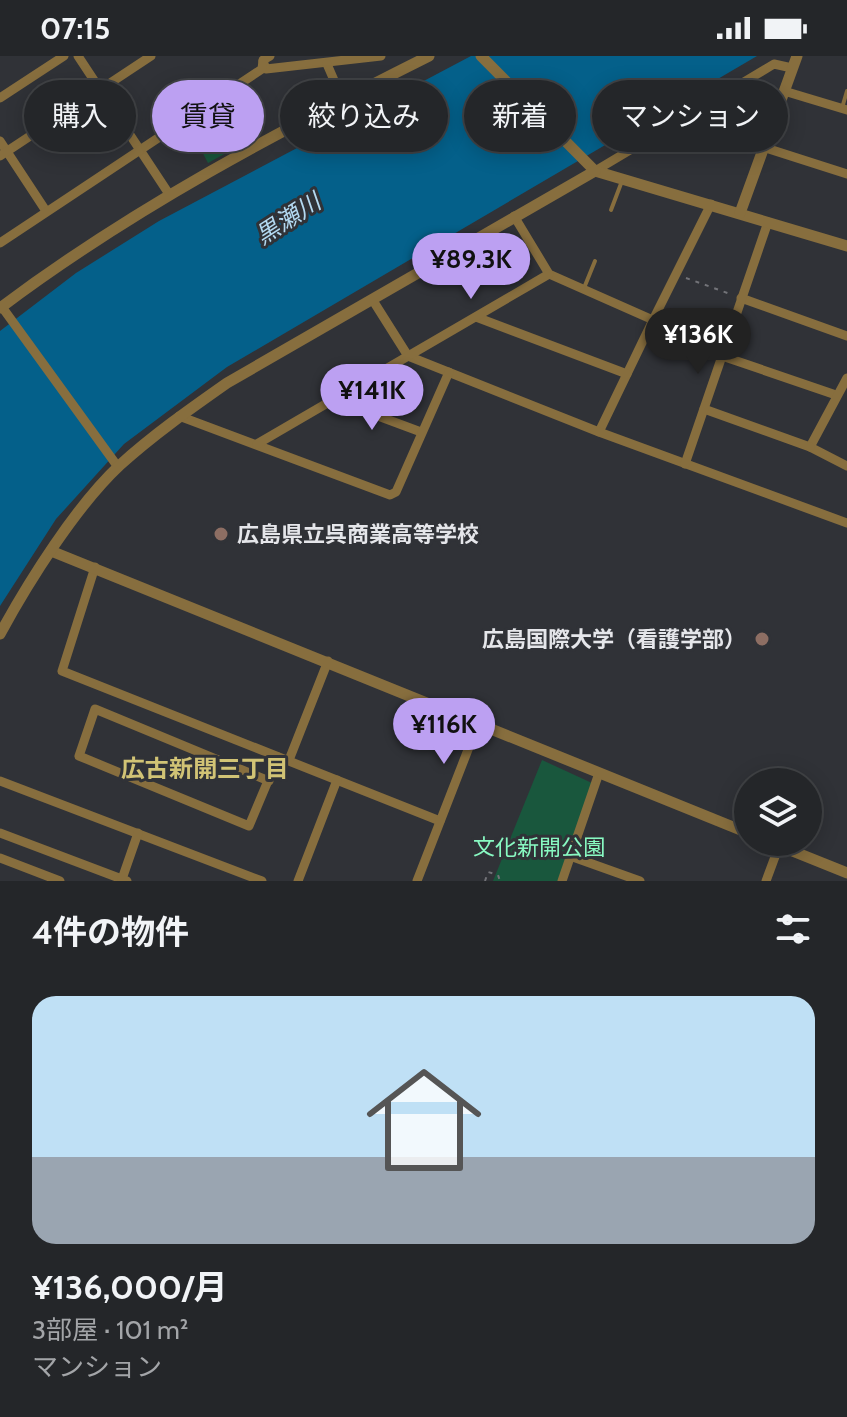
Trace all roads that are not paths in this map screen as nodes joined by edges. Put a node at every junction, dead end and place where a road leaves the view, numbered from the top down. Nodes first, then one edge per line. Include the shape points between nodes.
1 (64, 56) edge
2 (78, 56) edge
3 (151, 56) edge
4 (381, 56) edge
5 (429, 56) edge
6 (481, 56) edge
7 (797, 56) edge
8 (265, 57) edge
9 (408, 61) edge
10 (327, 64) junction
11 (792, 68) junction
12 (95, 80) edge
13 (115, 80) edge
14 (334, 80) edge
15 (377, 80) edge
16 (747, 80) edge
17 (788, 80) edge
18 (847, 91) edge
19 (788, 92) edge
20 (0, 98) edge
21 (844, 109) edge
22 (280, 135) edge
23 (0, 141) edge
24 (24, 141) edge
25 (136, 141) edge
26 (141, 149) junction
27 (622, 152) edge
28 (762, 152) edge
29 (773, 152) edge
30 (4, 154) edge
31 (592, 169) junction
32 (847, 174) edge
33 (623, 178) junction
34 (169, 194) junction
35 (711, 204) junction
36 (611, 210) dead end
37 (46, 211) junction
38 (740, 213) junction
39 (514, 216) junction
40 (768, 222) junction
41 (0, 243) edge
42 (847, 246) edge
43 (595, 261) dead end
44 (549, 274) junction
45 (583, 290) junction
46 (741, 298) junction
47 (372, 299) junction
48 (3, 310) edge
49 (476, 317) junction
50 (653, 320) junction
51 (847, 336) edge
52 (408, 356) junction
53 (722, 356) junction
54 (449, 372) junction
55 (627, 374) junction
56 (847, 378) edge
57 (836, 395) junction
58 (335, 400) junction
59 (704, 409) junction
60 (179, 416) junction
61 (421, 432) junction
62 (599, 432) junction
63 (257, 444) junction
64 (810, 447) junction
65 (116, 464) junction
66 (685, 464) junction
67 (847, 466) edge
68 (847, 523) edge
69 (51, 551) junction
70 (95, 567) junction
71 (0, 634) edge
72 (328, 661) junction
73 (478, 724) junction
74 (278, 757) junction
75 (289, 760) junction
76 (599, 773) junction
77 (337, 780) junction
78 (0, 781) edge
79 (269, 781) junction
80 (440, 821) junction
81 (734, 827) edge
82 (0, 833) edge
83 (138, 833) junction
84 (570, 856) junction
85 (771, 856) edge
86 (805, 856) edge
87 (0, 858) edge
88 (847, 872) edge
89 (41, 878) edge
90 (124, 880) edge
91 (60, 881) edge
92 (262, 881) edge
93 (298, 881) edge
94 (417, 881) edge
95 (562, 881) edge
96 (640, 881) edge
97 (766, 881) edge
98 (843, 881) edge

1 - 20 street
2 - 12 street
3 - 13 street
4 - 10 street
5 - 9 street
6 - 31 street
7 - 11 street
8 - 10 street via 266,69
8 - 26 street via 262,69
9 - 15 street
10 - 14 street
11 - 16 street via 774,64
11 - 17 street
18 - 21 lane
19 - 21 street
22 - 34 street
23 - 30 street
24 - 30 street
25 - 26 street
26 - 34 street
26 - 37 street
27 - 31 street
28 - 38 street
29 - 32 street
30 - 37 street
31 - 33 street
31 - 39 street
33 - 35 street
33 - 36 lane
34 - 48 street via 83,247
35 - 38 street
35 - 50 street
37 - 41 street
38 - 40 street
39 - 44 street
39 - 47 street
40 - 42 street
40 - 46 street
43 - 45 lane
44 - 45 street
44 - 49 street
45 - 50 street
46 - 51 street
46 - 53 street
47 - 52 street
47 - 60 street
48 - 65 street
49 - 52 street
49 - 55 street
50 - 55 street
52 - 54 street
52 - 58 street
53 - 57 street
53 - 59 street
54 - 61 street
54 - 62 street
55 - 62 street
56 - 57 street
57 - 64 street
58 - 61 street
58 - 63 street
59 - 64 street
59 - 66 street
60 - 63 street
60 - 65 street
61 - 63 street via 396,492 390,495
62 - 66 street
64 - 67 street
65 - 69 street
66 - 68 street
69 - 70 street
69 - 71 street
70 - 72 street
70 - 74 street via 62,671
72 - 73 street
72 - 75 street
73 - 76 street
73 - 80 street
74 - 75 street
74 - 79 street
75 - 77 street
76 - 81 street
76 - 84 street
77 - 80 street
77 - 93 street
78 - 83 street
79 - 79 street via 249,826 79,756 95,709
80 - 94 street
82 - 90 street
83 - 90 street
83 - 92 street
84 - 95 street
84 - 96 street
85 - 97 street
86 - 88 street
87 - 89 street
88 - 98 street
89 - 91 street

